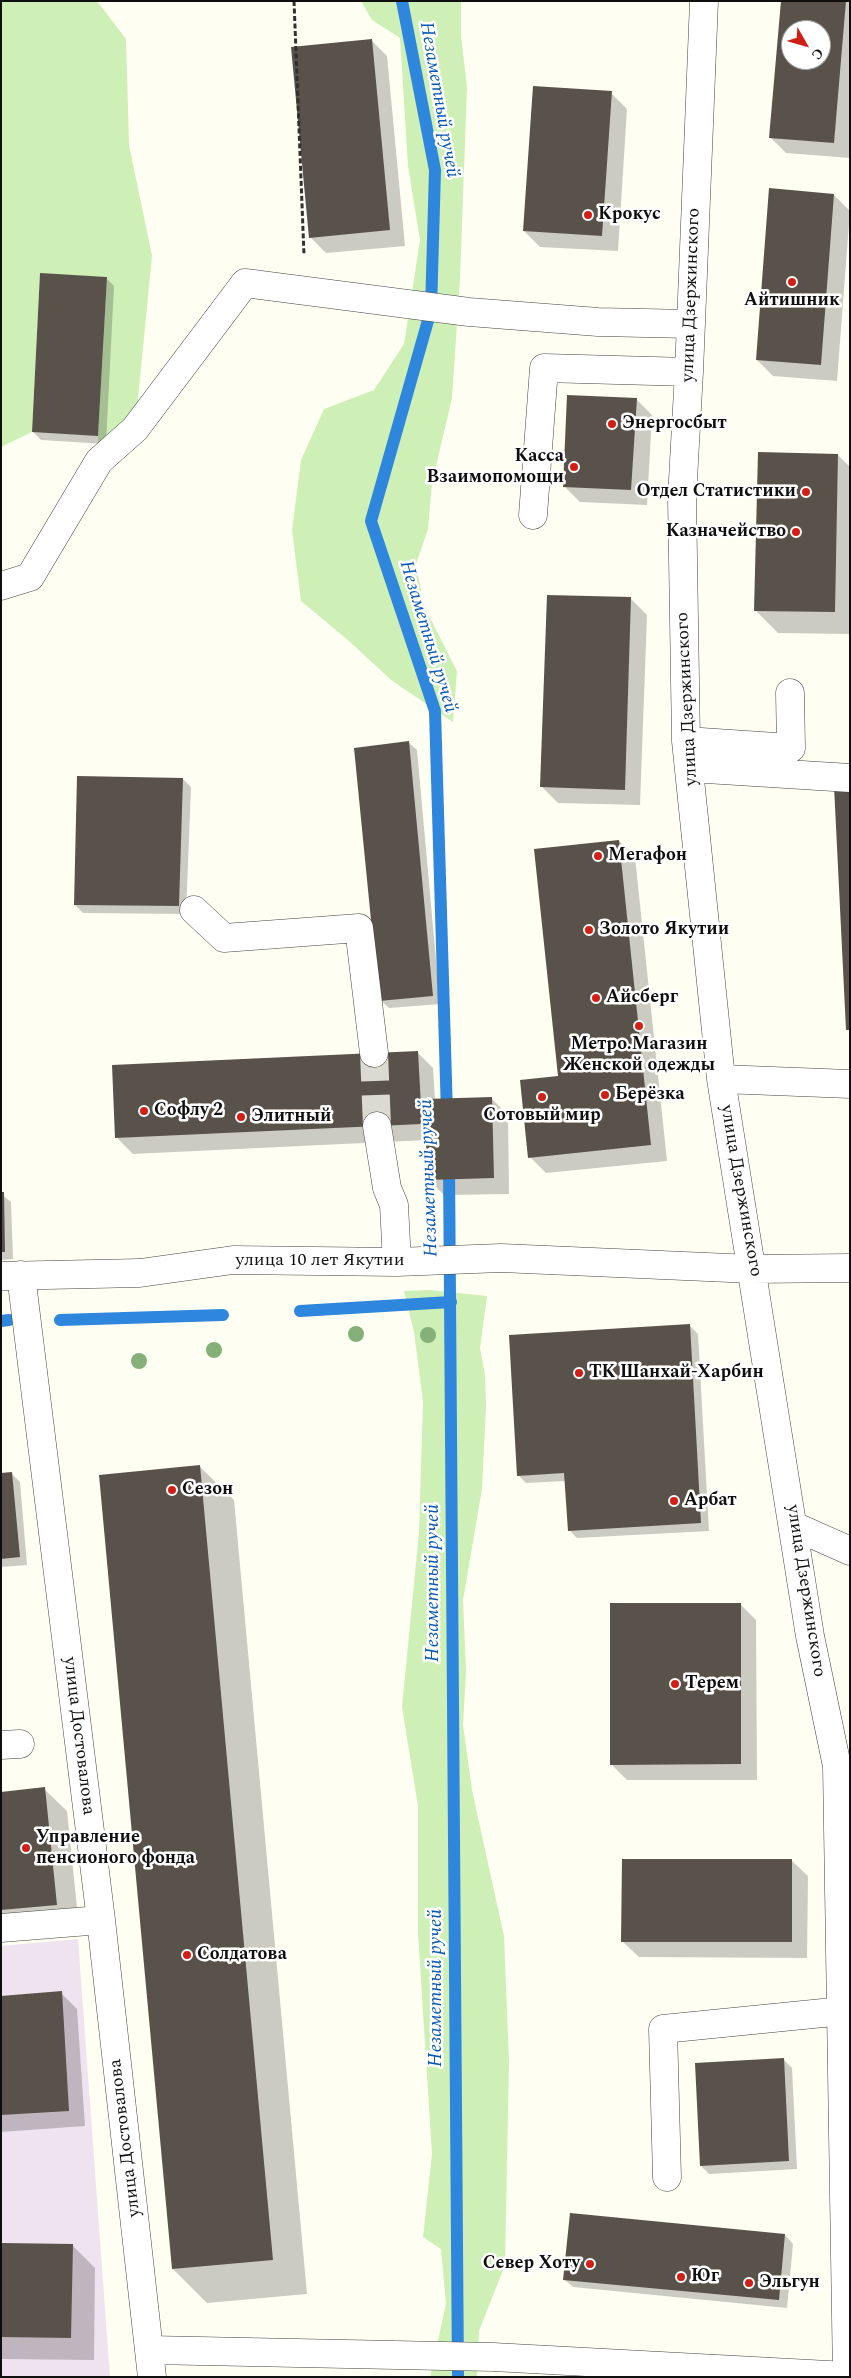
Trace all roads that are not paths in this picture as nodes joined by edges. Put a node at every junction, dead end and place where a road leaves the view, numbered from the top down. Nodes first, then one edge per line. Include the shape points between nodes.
1 (704, 1) edge
2 (691, 324) junction
3 (689, 372) junction
4 (533, 515) dead end
5 (1, 586) edge
6 (790, 693) dead end
7 (688, 754) junction
8 (850, 778) edge
9 (194, 910) dead end
10 (374, 1053) tunnel mouth
11 (721, 1079) junction
12 (850, 1084) edge
13 (377, 1126) tunnel mouth
14 (397, 1262) junction
15 (850, 1268) edge
16 (753, 1269) junction
17 (11, 1275) edge
18 (794, 1526) junction
19 (850, 1551) edge
20 (101, 1920) junction
21 (1, 1928) edge
22 (846, 2012) edge
23 (668, 2177) dead end
24 (150, 2350) junction
25 (848, 2376) edge
26 (152, 2377) edge

1 - 2 street, улица Дзержинского
2 - 3 street, улица Дзержинского
2 - 5 street via 598,322 469,312 245,284 135,429 100,461 30,577
3 - 4 street via 544,368
3 - 7 street, улица Дзержинского via 682,498
6 - 7 street via 790,748
7 - 8 street
7 - 11 street, улица Дзержинского
9 - 10 street via 224,938 359,928
11 - 12 street
11 - 16 street, улица Дзержинского
13 - 14 street via 387,1188 394,1204
14 - 16 street, улица 10 лет Якутии via 501,1258
14 - 17 street, улица 10 лет Якутии via 233,1260 140,1273
15 - 16 street, улица 10 лет Якутии
16 - 18 street, улица Дзержинского
17 - 20 street, улица Достовалова
18 - 19 street
18 - 22 street, улица Дзержинского via 810,1636 837,1766
20 - 21 street
20 - 24 street, улица Достовалова
22 - 23 street via 664,2029
22 - 25 street, улица Дзержинского
24 - 25 street via 493,2357
24 - 26 street, улица Достовалова

